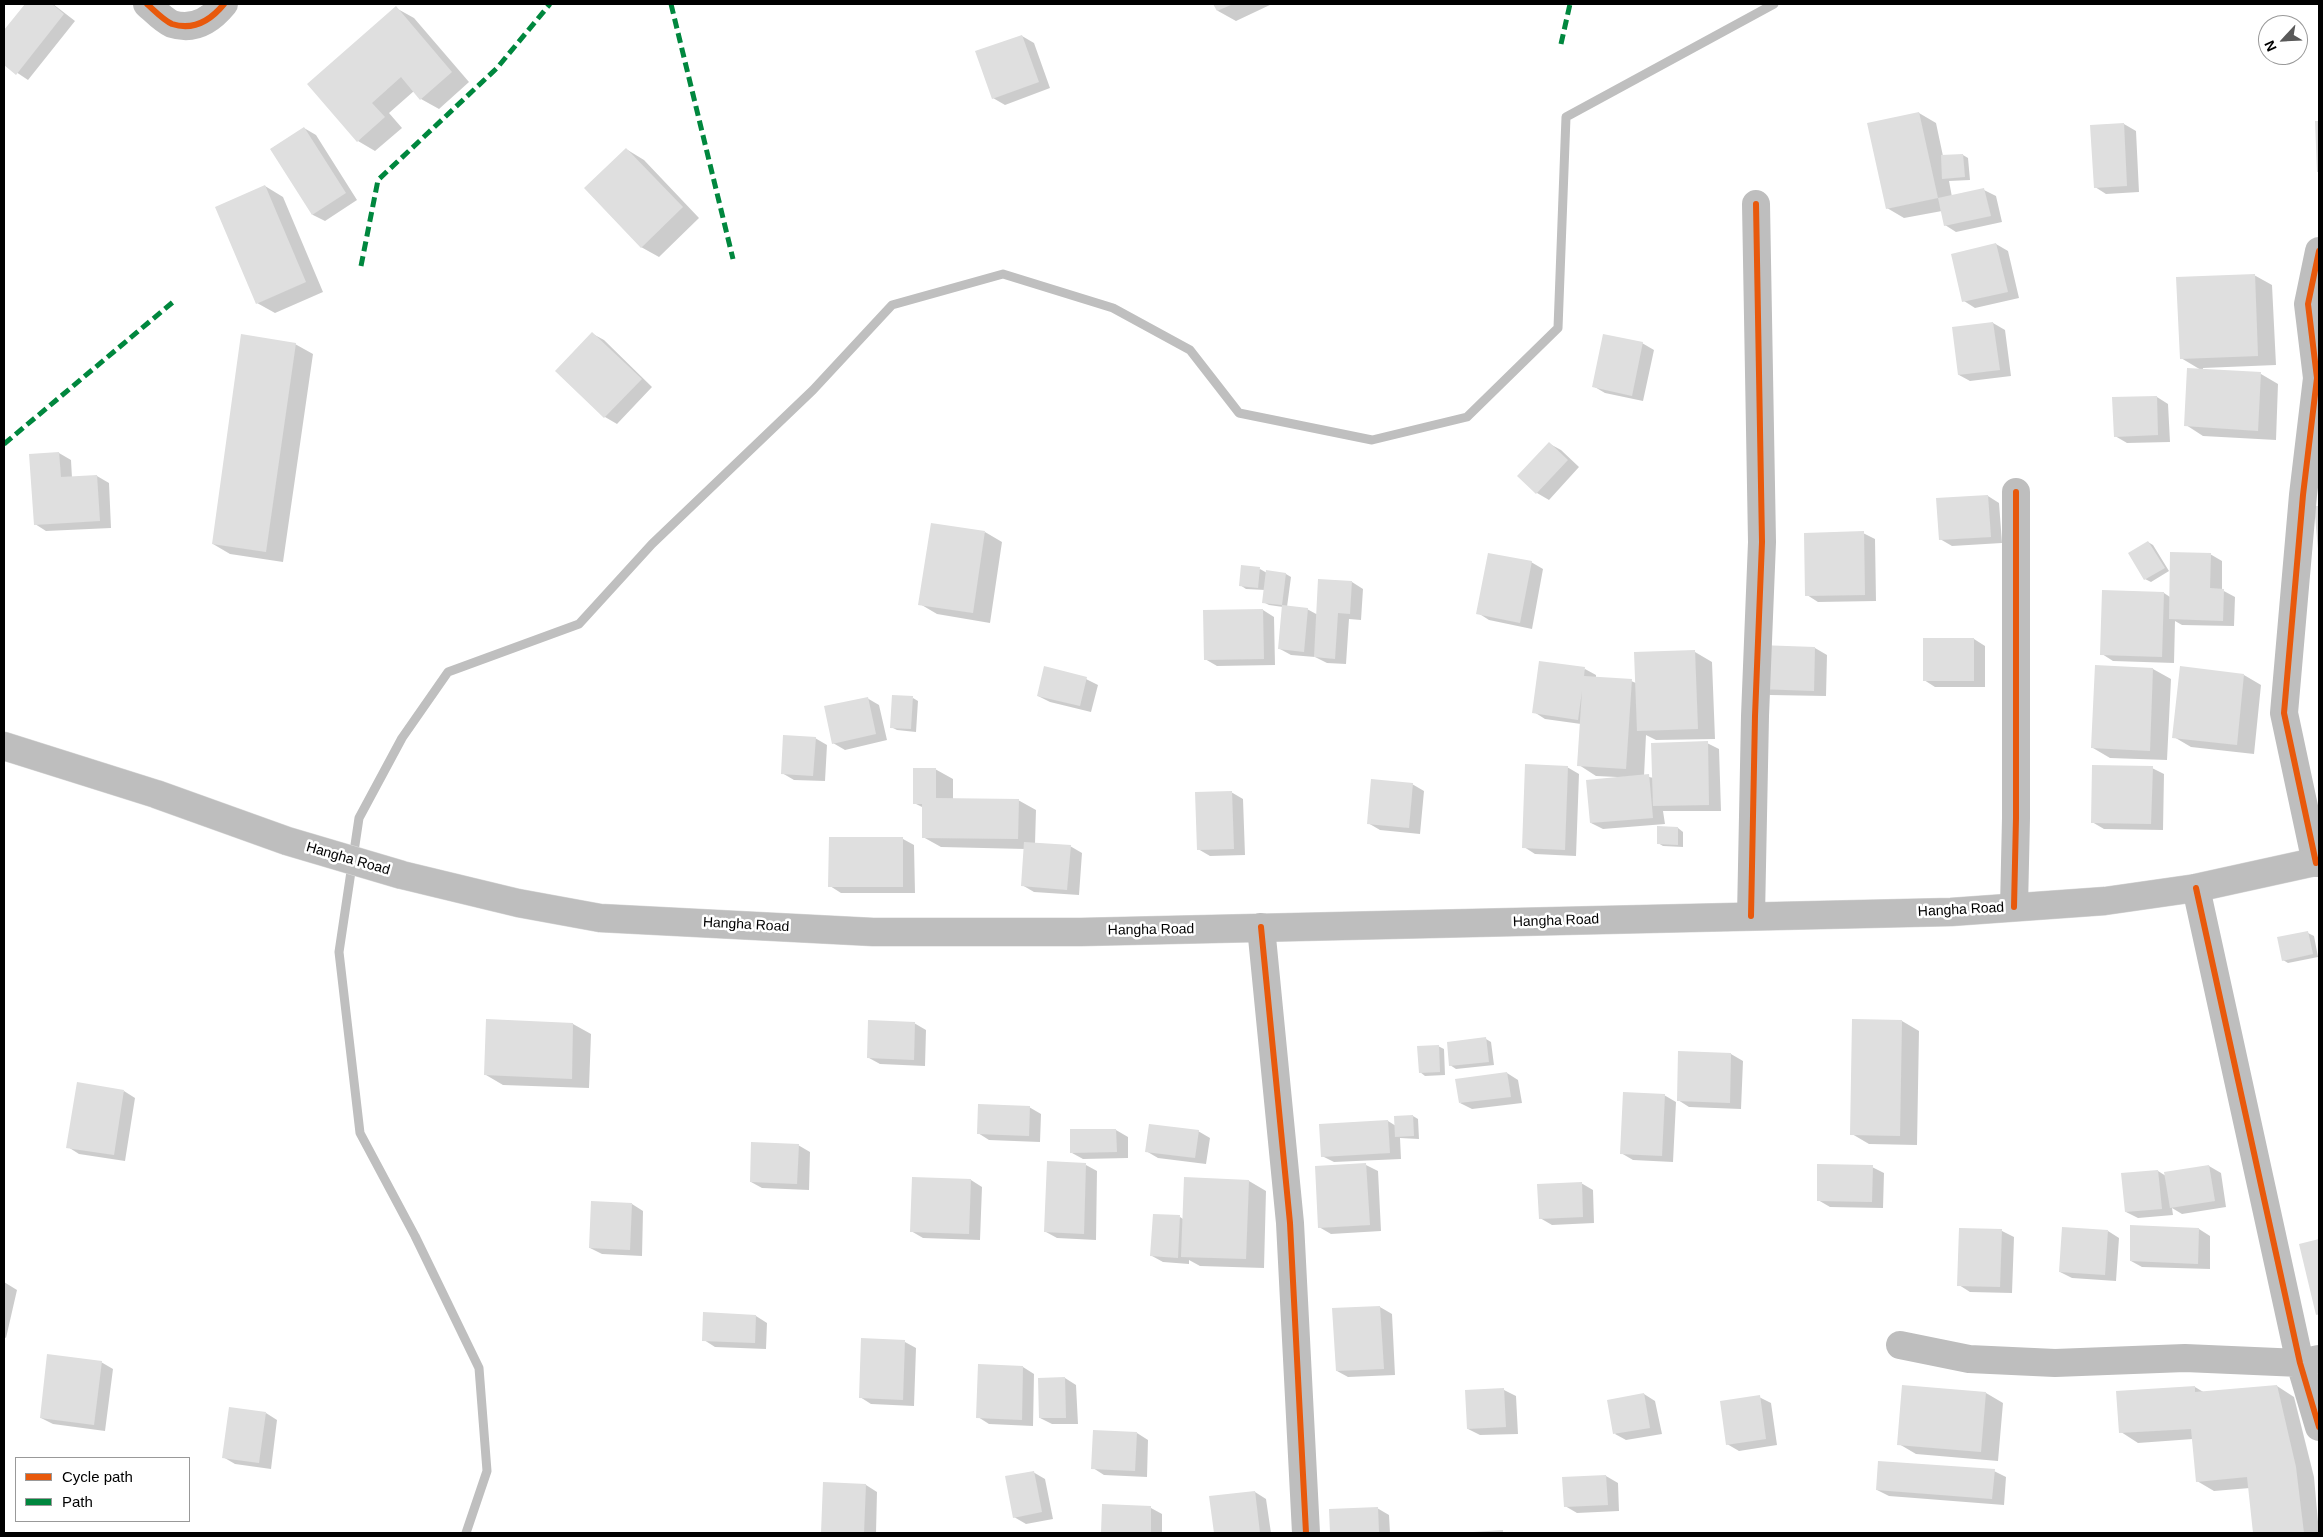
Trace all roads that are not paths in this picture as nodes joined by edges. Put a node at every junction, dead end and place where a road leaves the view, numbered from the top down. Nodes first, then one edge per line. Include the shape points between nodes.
1 (147, 4) edge
2 (224, 4) edge
3 (1756, 204) dead end
4 (2319, 251) edge
5 (2016, 492) dead end
6 (4, 746) edge
7 (2318, 862) edge
8 (2196, 888) junction
9 (2014, 907) junction
10 (1751, 916) junction
11 (1261, 927) junction
12 (1900, 1345) dead end
13 (2310, 1361) edge
14 (2319, 1427) edge
15 (1306, 1533) edge

1 - 2 main road via 171,23 195,27 216,14
3 - 10 main road via 1762,542 1754,716
4 - 7 main road via 2308,304 2317,378 2284,713
5 - 9 main road
6 - 11 main road, Hangha Road via 156,794 287,841 402,875 518,903 600,918 872,932 1081,932
7 - 8 main road, Hangha Road
8 - 9 main road, Hangha Road via 2105,901
8 - 13 main road
9 - 10 main road, Hangha Road via 1951,912
10 - 11 main road, Hangha Road
11 - 15 main road via 1290,1223
12 - 13 main road via 1969,1359 2055,1363 2185,1358
13 - 14 main road

